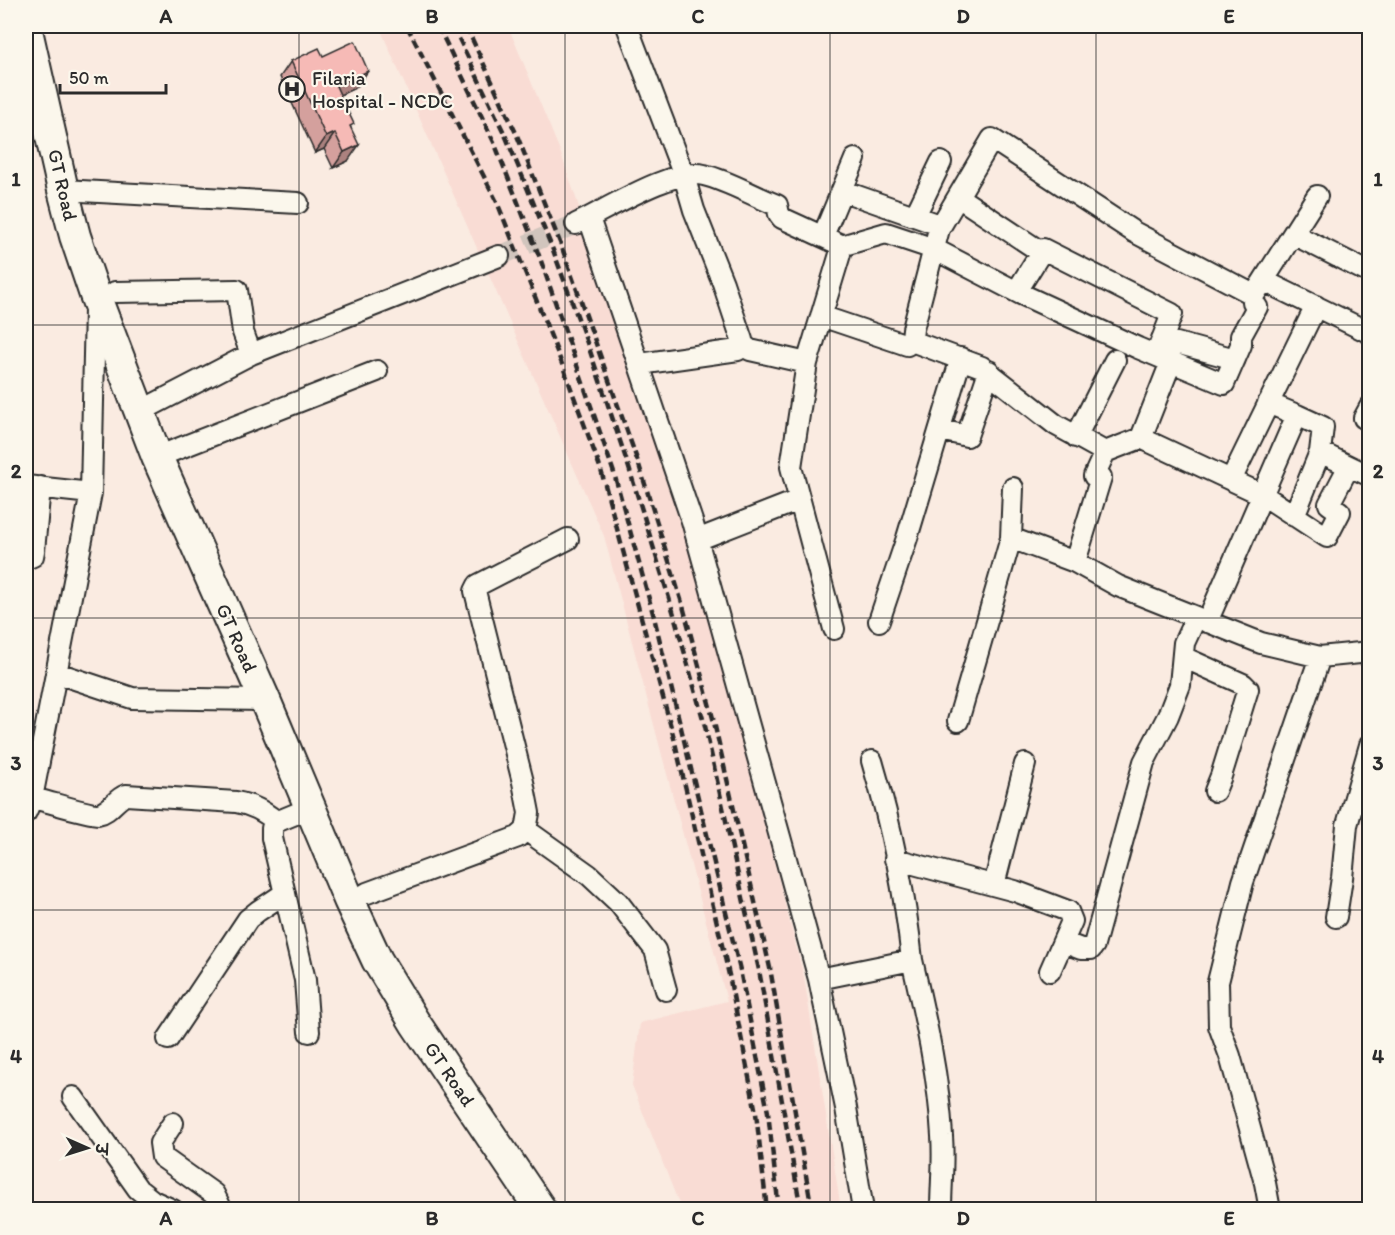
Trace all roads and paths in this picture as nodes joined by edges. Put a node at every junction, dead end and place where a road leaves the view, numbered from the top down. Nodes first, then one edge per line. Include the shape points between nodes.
1 (26, 26) edge
2 (41, 26) edge
3 (627, 26) edge
4 (855, 159) dead end
5 (941, 162) dead end
6 (684, 176) junction
7 (72, 190) junction
8 (843, 191) junction
9 (1317, 196) dead end
10 (958, 197) junction
11 (298, 203) dead end
12 (915, 216) junction
13 (939, 229) junction
14 (1293, 234) junction
15 (823, 236) junction
16 (841, 246) junction
17 (934, 249) junction
18 (1041, 252) junction
19 (499, 256) tunnel mouth
20 (1370, 273) edge
21 (1259, 288) junction
22 (1017, 291) junction
23 (105, 293) junction
24 (1316, 306) junction
25 (821, 316) junction
26 (1370, 333) edge
27 (912, 338) junction
28 (742, 344) junction
29 (1163, 352) junction
30 (251, 354) junction
31 (961, 358) junction
32 (1235, 359) junction
33 (1115, 360) dead end
34 (807, 363) junction
35 (640, 364) junction
36 (377, 371) dead end
37 (989, 371) junction
38 (1268, 403) junction
39 (1370, 407) edge
40 (148, 409) junction
41 (1297, 415) junction
42 (1370, 421) edge
43 (940, 429) junction
44 (1076, 437) junction
45 (1141, 438) junction
46 (1105, 452) junction
47 (1320, 452) junction
48 (166, 453) junction
49 (1349, 466) junction
50 (1370, 476) edge
51 (1231, 480) junction
52 (33, 487) edge
53 (1013, 488) dead end
54 (91, 493) junction
55 (1263, 495) junction
56 (799, 500) junction
57 (1294, 516) junction
58 (1011, 538) junction
59 (568, 539) dead end
60 (698, 540) junction
61 (26, 559) edge
62 (1076, 562) junction
63 (229, 598) junction
64 (1202, 619) junction
65 (879, 621) dead end
66 (834, 629) dead end
67 (1368, 647) edge
68 (1183, 657) junction
69 (1320, 657) junction
70 (57, 673) junction
71 (265, 700) junction
72 (958, 721) dead end
73 (1370, 745) edge
74 (872, 761) dead end
75 (1025, 764) dead end
76 (1215, 791) dead end
77 (29, 805) edge
78 (310, 808) junction
79 (276, 821) junction
80 (526, 830) junction
81 (895, 859) junction
82 (994, 885) junction
83 (285, 893) junction
84 (367, 893) junction
85 (1336, 916) dead end
86 (378, 940) junction
87 (1063, 942) junction
88 (912, 960) junction
89 (1050, 971) dead end
90 (819, 979) junction
91 (666, 990) dead end
92 (309, 1032) dead end
93 (168, 1039) dead end
94 (73, 1097) dead end
95 (173, 1123) dead end
96 (504, 1141) junction
97 (173, 1209) edge
98 (222, 1209) edge
99 (541, 1209) edge
100 (558, 1209) edge
101 (863, 1209) edge
102 (941, 1209) edge
103 (1270, 1209) edge

1 - 7 highway, GT Road
2 - 7 highway, GT Road
3 - 6 street
4 - 8 street
5 - 12 street
6 - 15 street via 703,174 777,205 782,218
6 - 28 street
6 - 35 street via 660,183 583,221
7 - 11 street
7 - 23 highway, GT Road via 75,236
8 - 12 street
8 - 15 street
9 - 14 street
10 - 13 street
10 - 18 street
10 - 21 street via 992,139 1134,232
12 - 13 street via 938,224
13 - 17 street
14 - 20 street
14 - 21 street
15 - 16 street
16 - 17 street via 886,233
16 - 25 street
17 - 22 street
17 - 27 street
18 - 22 street
18 - 29 street via 1043,249 1172,314
19 - 30 street
21 - 24 street
21 - 32 street via 1253,301 1257,307 1241,336
22 - 29 street
23 - 30 street via 237,290 243,332
23 - 40 highway, GT Road
23 - 54 street
24 - 26 street
24 - 38 street
25 - 27 street via 907,345
25 - 34 street
27 - 31 street
28 - 34 street via 750,350
28 - 35 street via 738,350
29 - 32 street
29 - 32 street via 1224,384
29 - 45 street
30 - 40 street
31 - 37 street
31 - 43 street
33 - 44 street
34 - 56 street via 791,467
35 - 60 street
36 - 48 street
37 - 43 street via 967,436
37 - 44 street via 1042,416
38 - 41 street
38 - 51 street
39 - 42 street via 1364,418
40 - 48 highway, GT Road
41 - 47 street via 1323,427
41 - 55 street
43 - 65 street
44 - 46 street
45 - 46 street
45 - 51 street
46 - 62 street via 1094,476 1101,477
47 - 49 street
47 - 57 street
48 - 63 highway, GT Road
49 - 50 street
49 - 57 street via 1329,504 1340,512 1327,537
51 - 55 street
52 - 54 street
52 - 61 street via 34,551
53 - 58 street
54 - 70 street
55 - 57 street
55 - 64 street
56 - 60 street
56 - 66 street
58 - 62 street
58 - 72 street
59 - 80 street via 478,585 475,591 523,782 529,813
60 - 90 street
62 - 64 street via 1118,586
63 - 71 highway, GT Road
63 - 84 highway, GT Road
64 - 68 street via 1184,643
64 - 69 street via 1261,643
67 - 69 street
68 - 76 street via 1243,684 1248,690
68 - 87 street via 1180,685 1144,762 1094,945 1090,950
69 - 103 street via 1243,882 1218,982 1219,1026
70 - 71 street via 132,698
70 - 77 street
71 - 78 highway, GT Road
73 - 85 street via 1347,825
74 - 81 street
75 - 82 street
77 - 79 street via 97,814 126,795 236,802 260,809
78 - 79 street
78 - 86 highway, GT Road via 349,900
79 - 83 street via 272,838
80 - 84 street via 518,837
80 - 91 street via 589,875 618,902 655,950
81 - 82 street
81 - 88 street
82 - 87 street via 1068,911 1072,921
83 - 92 street via 305,980
83 - 93 street via 248,919
84 - 86 highway, GT Road
86 - 96 highway, GT Road via 377,960 416,1023
87 - 89 street
88 - 90 street
88 - 102 street via 931,1044 942,1135
90 - 101 street
94 - 97 street via 138,1189
95 - 98 street via 160,1143 162,1157 214,1194
96 - 99 highway, GT Road
96 - 100 highway, GT Road

